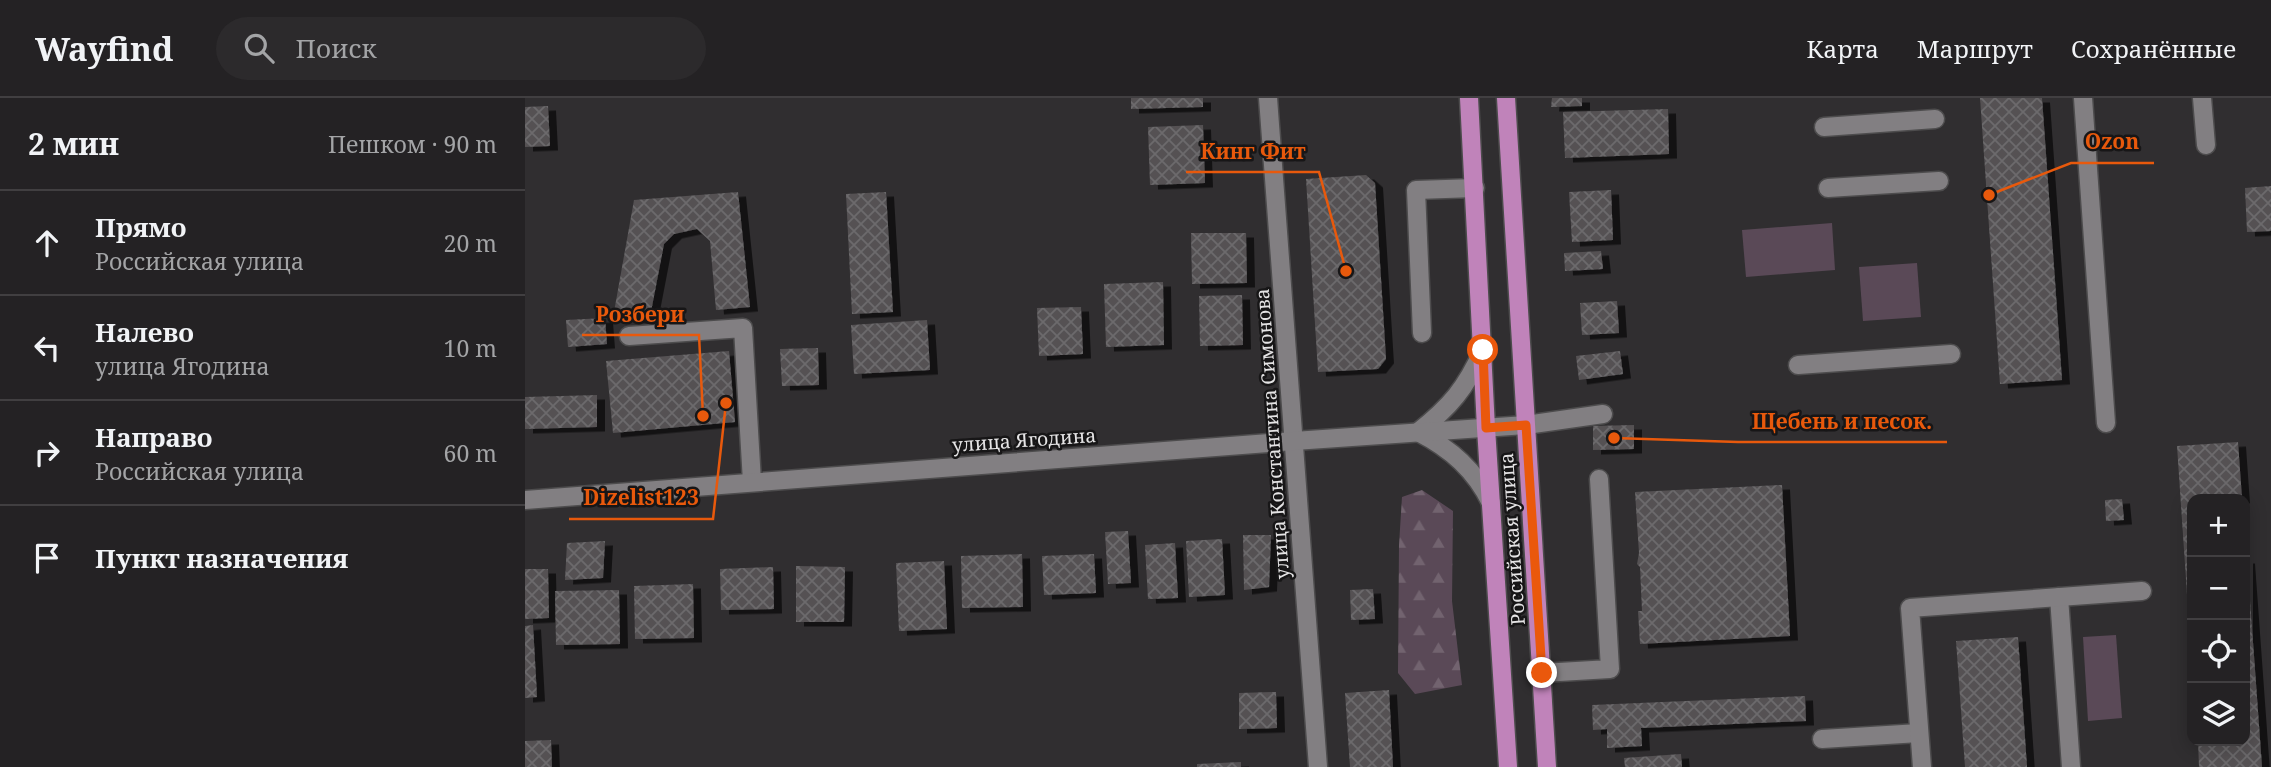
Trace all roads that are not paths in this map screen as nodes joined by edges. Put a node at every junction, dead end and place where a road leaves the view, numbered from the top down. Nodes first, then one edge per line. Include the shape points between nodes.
1 (1268, 98) edge
2 (1469, 98) edge
3 (1506, 98) edge
4 (2083, 98) edge
5 (2203, 98) edge
6 (1935, 119) dead end
7 (1824, 127) dead end
8 (2206, 145) dead end
9 (1939, 181) dead end
10 (1475, 188) junction
11 (1828, 188) dead end
12 (1422, 333) dead end
13 (629, 336) dead end
14 (1483, 350) junction
15 (1951, 354) dead end
16 (1798, 365) dead end
17 (1603, 414) dead end
18 (2106, 423) dead end
19 (1526, 425) junction
20 (1486, 428) junction
21 (1418, 432) junction
22 (1294, 441) junction
23 (1599, 479) dead end
24 (752, 482) junction
25 (525, 500) edge
26 (1491, 503) junction
27 (2142, 591) dead end
28 (2059, 597) junction
29 (1542, 673) junction
30 (1919, 733) junction
31 (1822, 740) dead end
32 (1318, 767) edge
33 (1508, 767) edge
34 (1548, 767) edge
35 (1922, 767) edge
36 (2071, 767) edge

1 - 22 street, улица Константина Симонова
2 - 10 main road, Российская улица
3 - 19 main road, Российская улица
4 - 18 street
5 - 8 street
6 - 7 street
9 - 11 street
10 - 12 street via 1416,190
10 - 14 main road, Российская улица
13 - 24 street via 743,328
14 - 20 main road, Российская улица
14 - 21 street via 1450,406
15 - 16 street
17 - 19 street, улица Ягодина
19 - 20 street, улица Ягодина
19 - 29 main road, Российская улица
20 - 21 street, улица Ягодина
20 - 26 main road, Российская улица
21 - 22 street, улица Ягодина
21 - 26 street via 1465,464
22 - 24 street, улица Ягодина
22 - 32 street, улица Константина Симонова
23 - 29 street via 1610,669
24 - 25 street, улица Ягодина
26 - 33 main road, Российская улица
27 - 28 street
28 - 30 street via 1910,608
28 - 36 street
29 - 34 main road, Российская улица
30 - 31 street
30 - 35 street

